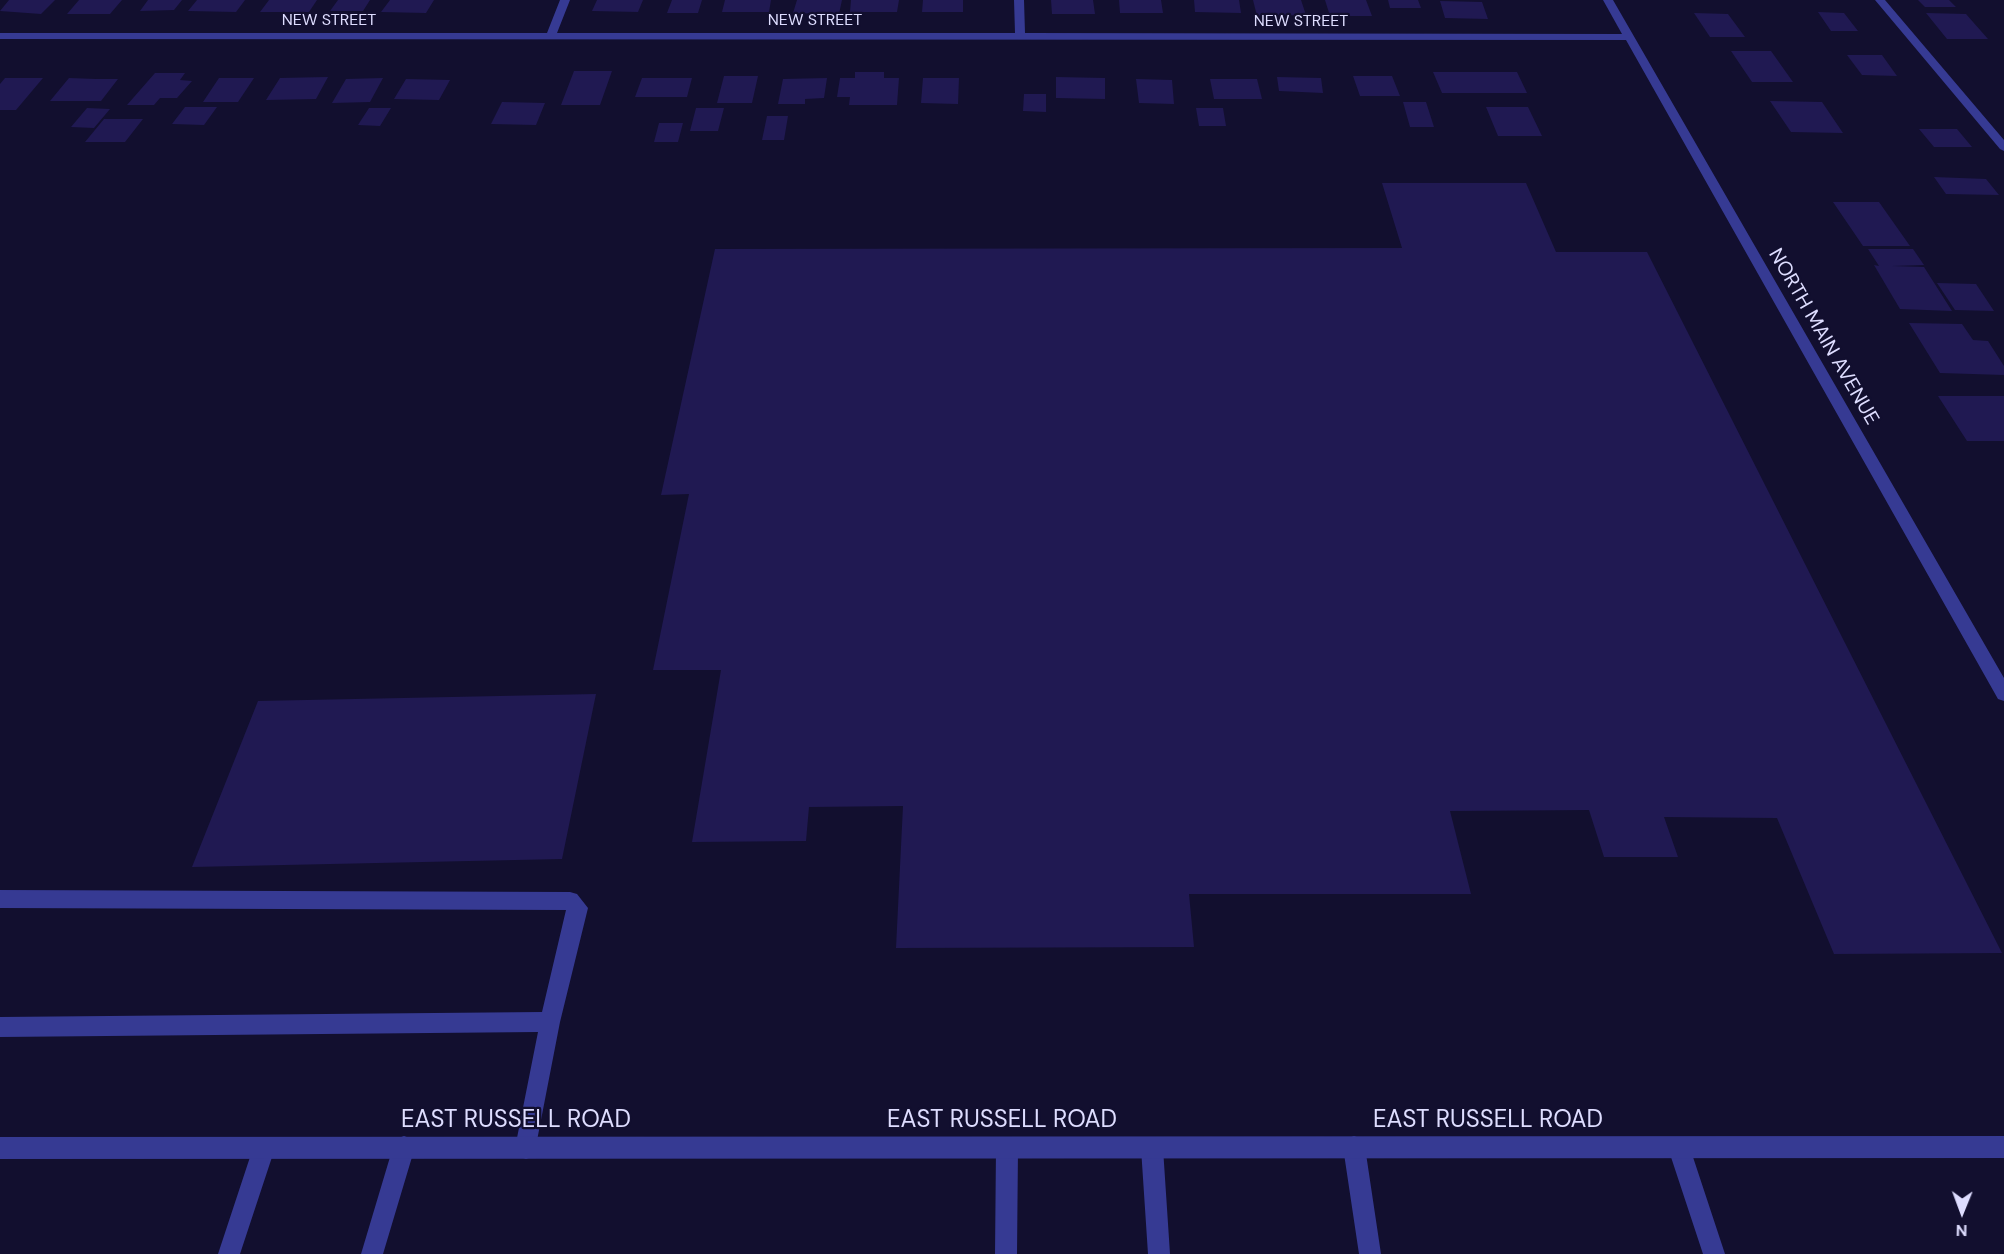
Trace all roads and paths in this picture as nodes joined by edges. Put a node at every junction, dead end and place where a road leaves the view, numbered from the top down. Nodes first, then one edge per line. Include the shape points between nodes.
1 (565, 0) edge
2 (1019, 0) edge
3 (1608, 0) edge
4 (1880, 0) edge
5 (0, 36) edge
6 (551, 36) junction
7 (1020, 37) junction
8 (1630, 38) junction
9 (2004, 147) edge
10 (1986, 663) junction
11 (2004, 663) edge
12 (2004, 694) edge
13 (0, 899) edge
14 (550, 1022) junction
15 (0, 1027) edge
16 (1354, 1147) junction
17 (2004, 1147) edge
18 (0, 1148) edge
19 (264, 1148) junction
20 (404, 1148) junction
21 (526, 1148) junction
22 (1007, 1148) junction
23 (1152, 1148) junction
24 (1679, 1148) junction
25 (229, 1254) edge
26 (372, 1254) edge
27 (1006, 1254) edge
28 (1159, 1254) edge
29 (1370, 1254) edge
30 (1714, 1254) edge

1 - 6 street
2 - 7 street
3 - 8 street, NORTH MAIN AVENUE
4 - 9 street
5 - 6 street, NEW STREET
6 - 7 street, NEW STREET
7 - 8 street, NEW STREET
8 - 10 street, NORTH MAIN AVENUE
10 - 11 street
10 - 12 street, NORTH MAIN AVENUE
13 - 14 street via 570,901 578,908
14 - 15 street
14 - 21 street
16 - 23 street, EAST RUSSELL ROAD
16 - 24 street, EAST RUSSELL ROAD
16 - 29 street
17 - 24 street, EAST RUSSELL ROAD
18 - 19 street, EAST RUSSELL ROAD
19 - 20 street, EAST RUSSELL ROAD
19 - 25 street
20 - 21 street, EAST RUSSELL ROAD
20 - 26 street
21 - 22 street, EAST RUSSELL ROAD
22 - 23 street, EAST RUSSELL ROAD
22 - 27 street
23 - 28 street
24 - 30 street

